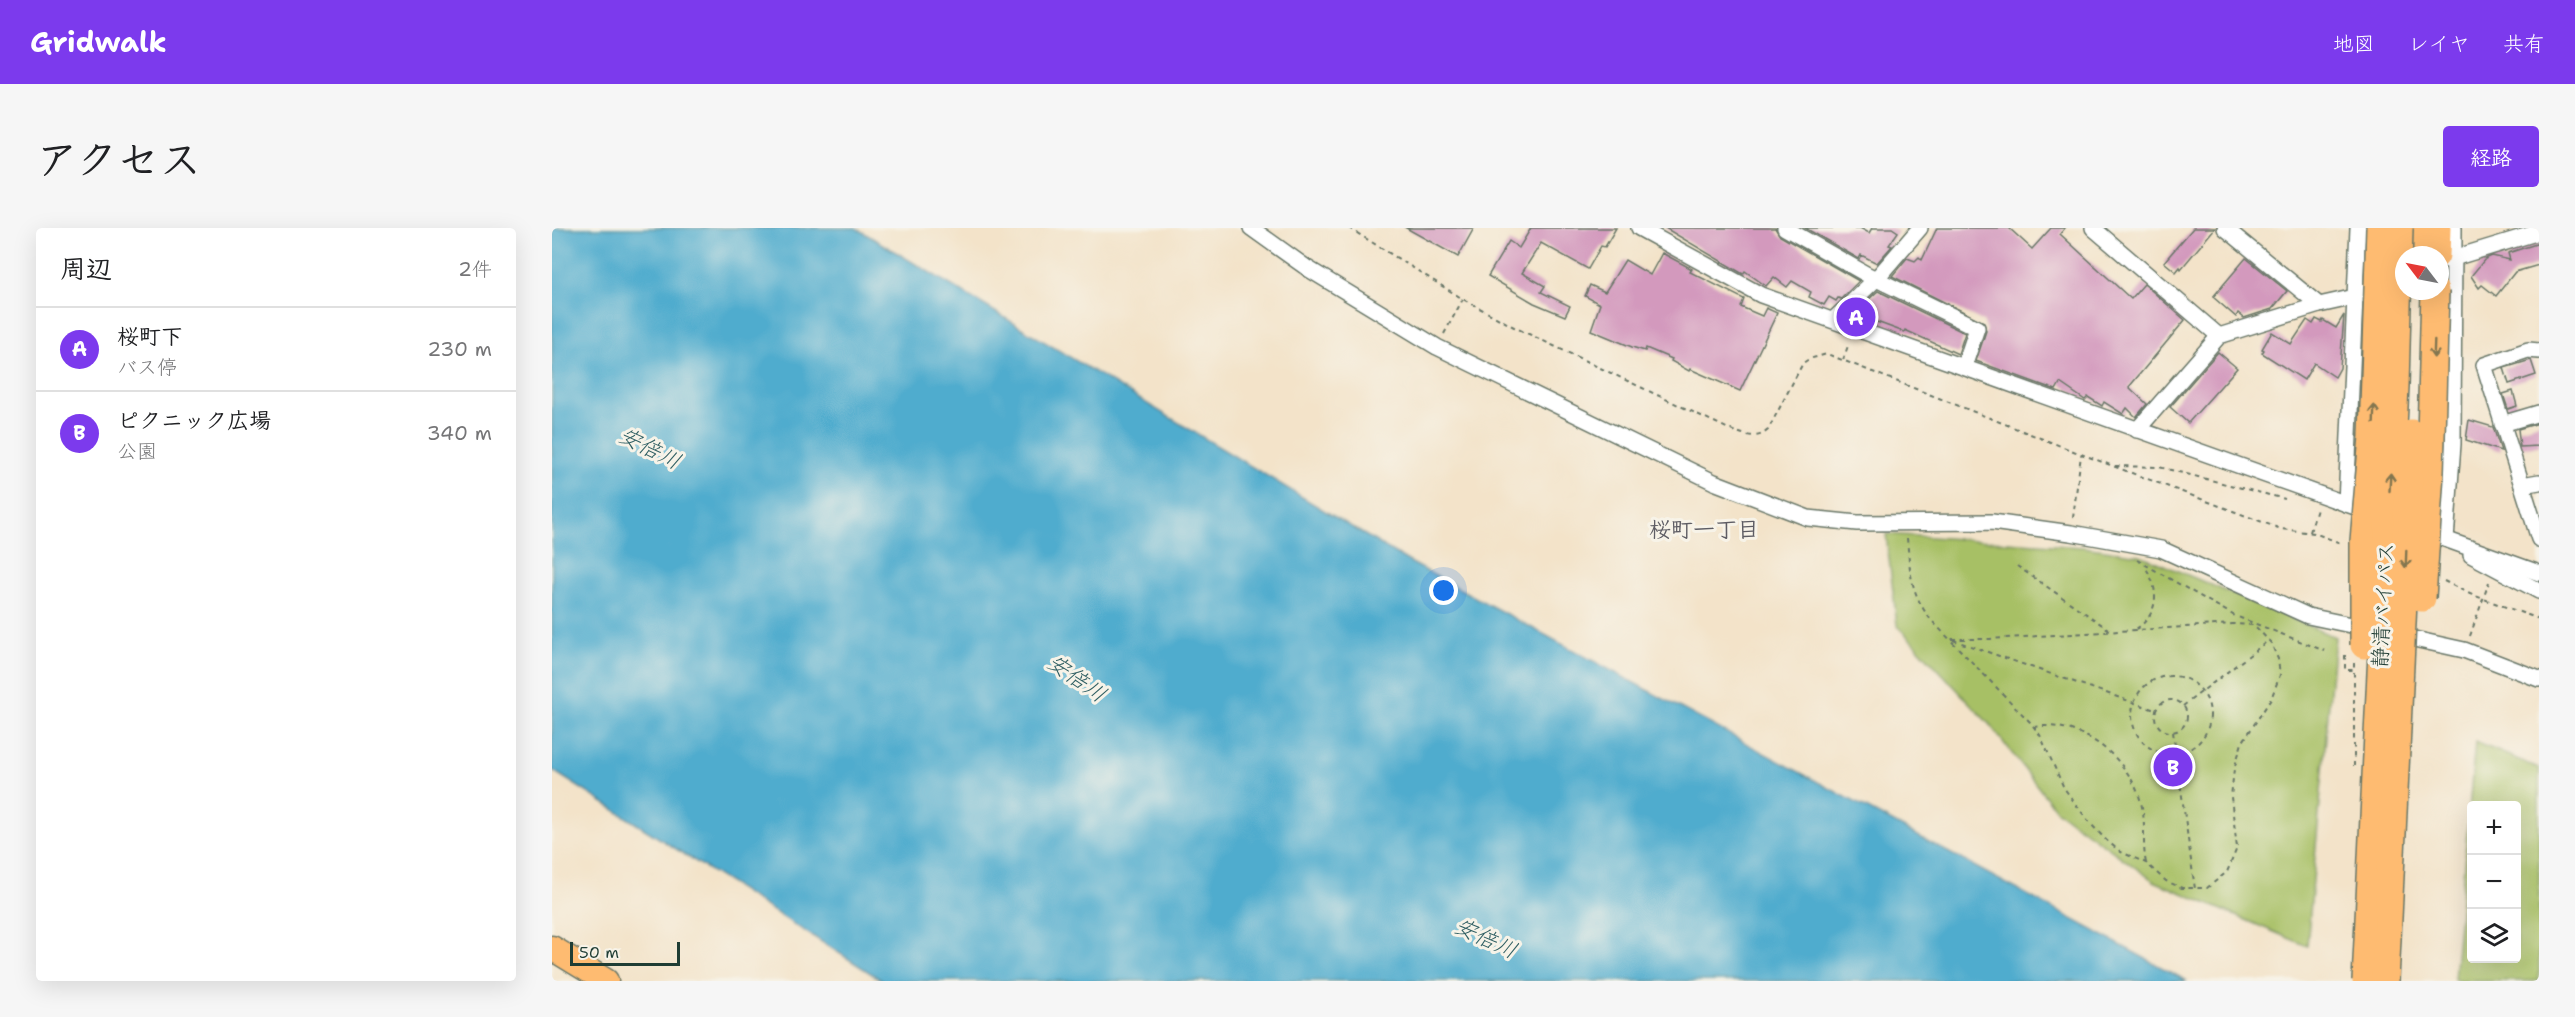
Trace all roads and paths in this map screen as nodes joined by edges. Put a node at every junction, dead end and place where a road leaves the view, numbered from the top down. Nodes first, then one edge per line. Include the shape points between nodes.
1 (1251, 228) edge
2 (1349, 228) edge
3 (1639, 228) edge
4 (1785, 228) edge
5 (1920, 228) edge
6 (2093, 228) edge
7 (2225, 228) edge
8 (2358, 228) edge
9 (2380, 228) edge
10 (2399, 228) edge
11 (2418, 228) edge
12 (2437, 228) edge
13 (2454, 228) edge
14 (2539, 232) edge
15 (2417, 246) edge
16 (2441, 246) edge
17 (2447, 246) edge
18 (2449, 256) edge
19 (1876, 279) junction
20 (2395, 281) edge
21 (2355, 297) junction
22 (1463, 299) junction
23 (2415, 300) edge
24 (2435, 300) edge
25 (2445, 300) edge
26 (2319, 305) junction
27 (1833, 320) junction
28 (1855, 328) junction
29 (2219, 336) junction
30 (1437, 347) junction
31 (2539, 351) edge
32 (1843, 360) junction
33 (1964, 367) junction
34 (2539, 413) edge
35 (2502, 424) junction
36 (2137, 430) junction
37 (2081, 454) junction
38 (2112, 465) junction
39 (2539, 482) edge
40 (2522, 485) junction
41 (2286, 499) dead end
42 (2346, 504) junction
43 (2318, 506) dead end
44 (1905, 523) junction
45 (2281, 528) dead end
46 (2071, 532) junction
47 (2310, 532) dead end
48 (2539, 539) edge
49 (2449, 540) junction
50 (2129, 555) dead end
51 (2144, 565) junction
52 (2017, 566) dead end
53 (2493, 568) junction
54 (2539, 573) edge
55 (2539, 591) edge
56 (2254, 625) junction
57 (2133, 630) junction
58 (2111, 631) junction
59 (1950, 639) junction
60 (2269, 640) junction
61 (2464, 650) junction
62 (2325, 651) dead end
63 (2354, 658) dead end
64 (2539, 679) edge
65 (2201, 692) junction
66 (2183, 706) junction
67 (2156, 710) junction
68 (2034, 727) junction
69 (2173, 732) junction
70 (2354, 770) dead end
71 (2146, 863) junction
72 (2195, 889) junction
73 (2370, 913) junction
74 (552, 948) edge
75 (2386, 951) junction
76 (606, 981) edge
77 (2366, 981) edge
78 (2385, 981) edge

1 - 30 street via 1307,268
2 - 22 path
3 - 27 street via 1761,295
4 - 19 street
5 - 19 street
6 - 29 street
7 - 26 street
8 - 21 street
73 -> 9 highway, bridge via 2364,541 2374,426
73 -> 10 highway, 静清バイパス, bridge
11 - 15 highway
12 - 16 highway
13 - 17 street
14 - 18 street
19 - 27 street
19 - 33 street via 1977,328
20 - 21 street
21 - 26 street
21 - 42 street
22 - 30 path
22 - 32 path via 1578,358 1751,437 1768,430 1803,363 1827,354
23 -> 75 highway, 静清バイパス, bridge via 2406,579
24 -> 75 highway, bridge via 2430,472 2417,671
25 - 49 street via 2453,444
26 - 29 street
27 - 28 street
28 - 32 path
28 - 33 street
29 - 36 street
30 - 44 street via 1724,486 1808,518
31 - 35 street via 2528,350 2484,365
32 - 37 path
33 - 36 street
34 - 35 street
35 - 40 street
36 - 42 street
37 - 38 path
37 - 46 path
38 - 41 path via 2159,466
38 - 45 path
39 - 40 street
40 - 48 street
42 - 49 street
43 - 47 path
44 - 46 street via 1992,522
44 - 59 path via 1915,595 1931,620
46 - 61 street via 2161,549 2308,616
49 - 53 street
49 - 54 street
50 - 51 path
51 - 56 path
51 - 57 path via 2156,600 2144,623
52 - 58 path
53 - 55 street
53 - 61 path
56 - 57 path
56 - 60 path
56 - 62 path
57 - 58 path
58 - 59 path
59 - 67 path
59 - 68 path
60 - 65 path
60 - 72 path via 2280,675 2271,699 2242,743 2234,769 2231,797 2237,848 2228,872 2207,888
61 - 64 street
63 - 70 path, bridge
65 - 65 path via 2187,679 2174,676 2149,682 2140,691 2132,715 2140,739 2161,753 2186,751 2196,744 2209,722 2209,709
65 - 66 path
66 - 67 path via 2166,700
66 - 69 path via 2185,722
67 - 69 path via 2158,726
68 - 71 path via 2056,775 2089,822 2121,852
68 - 71 path via 2049,724 2079,732 2122,766 2138,791 2142,806
69 - 72 path
71 - 72 path via 2166,881
73 - 77 highway, 静清バイパス, bridge
74 - 76 main road
75 - 78 highway, 静清バイパス, bridge

